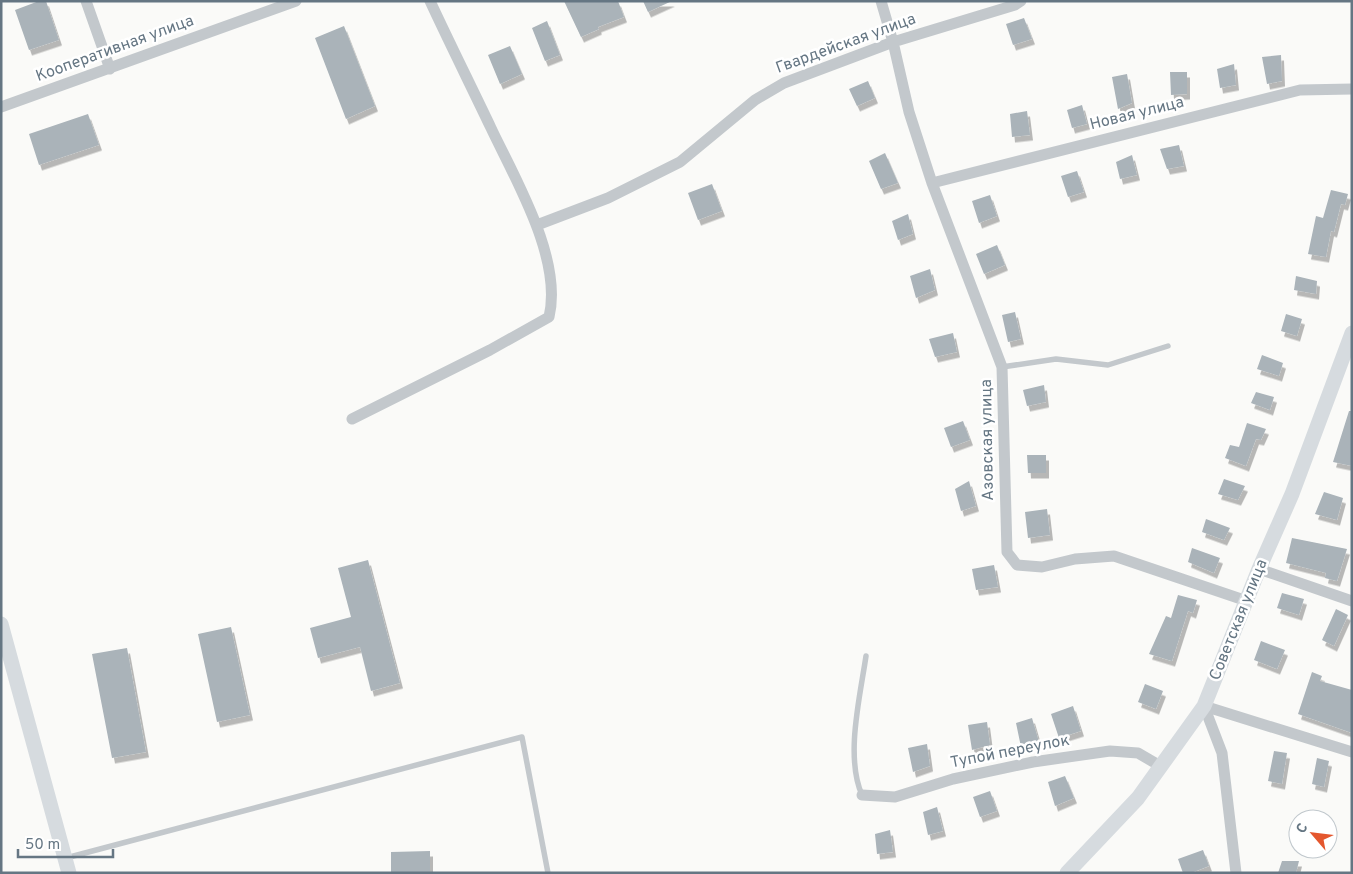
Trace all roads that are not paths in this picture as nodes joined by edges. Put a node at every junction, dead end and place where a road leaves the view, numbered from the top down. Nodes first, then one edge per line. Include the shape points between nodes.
1 (86, 1) edge
2 (296, 1) edge
3 (430, 1) edge
4 (880, 1) edge
5 (1021, 1) edge
6 (893, 42) junction
7 (110, 69) junction
8 (1352, 88) edge
9 (1, 107) edge
10 (932, 183) junction
11 (537, 225) junction
12 (1352, 333) edge
13 (1168, 346) dead end
14 (1002, 367) junction
15 (352, 419) dead end
16 (1259, 569) junction
17 (1247, 601) junction
18 (1352, 601) edge
19 (1, 624) edge
20 (866, 656) dead end
21 (1204, 706) junction
22 (1352, 752) edge
23 (1162, 767) junction
24 (862, 795) joint
25 (67, 866) edge
26 (548, 873) edge
27 (1067, 873) edge
28 (1236, 873) edge

1 - 7 street
2 - 7 street, Кооперативная улица
3 - 11 street
4 - 6 street, Азовская улица
5 - 6 street, Гвардейская улица
6 - 10 street, Азовская улица via 909,112
6 - 11 street, Гвардейская улица via 784,83 755,100 680,162 608,198
7 - 9 street, Кооперативная улица
8 - 10 street, Новая улица via 1300,90
10 - 14 street, Азовская улица
11 - 15 street via 550,274 552,303 549,317
12 - 16 street, Советская улица via 1292,494
13 - 14 lane via 1108,365 1056,359
14 - 17 street, Азовская улица via 1007,552 1017,566 1042,567 1075,559 1114,556
16 - 17 street, Советская улица
16 - 18 street
17 - 21 street, Советская улица
19 - 25 street
20 - 24 lane via 856,726 855,780
21 - 22 street
21 - 23 street, Советская улица
21 - 28 street via 1222,752
23 - 24 street, Тупой переулок via 1138,753 1110,751 952,779 895,796
23 - 27 street, Советская улица via 1138,798
25 - 26 lane via 522,737

